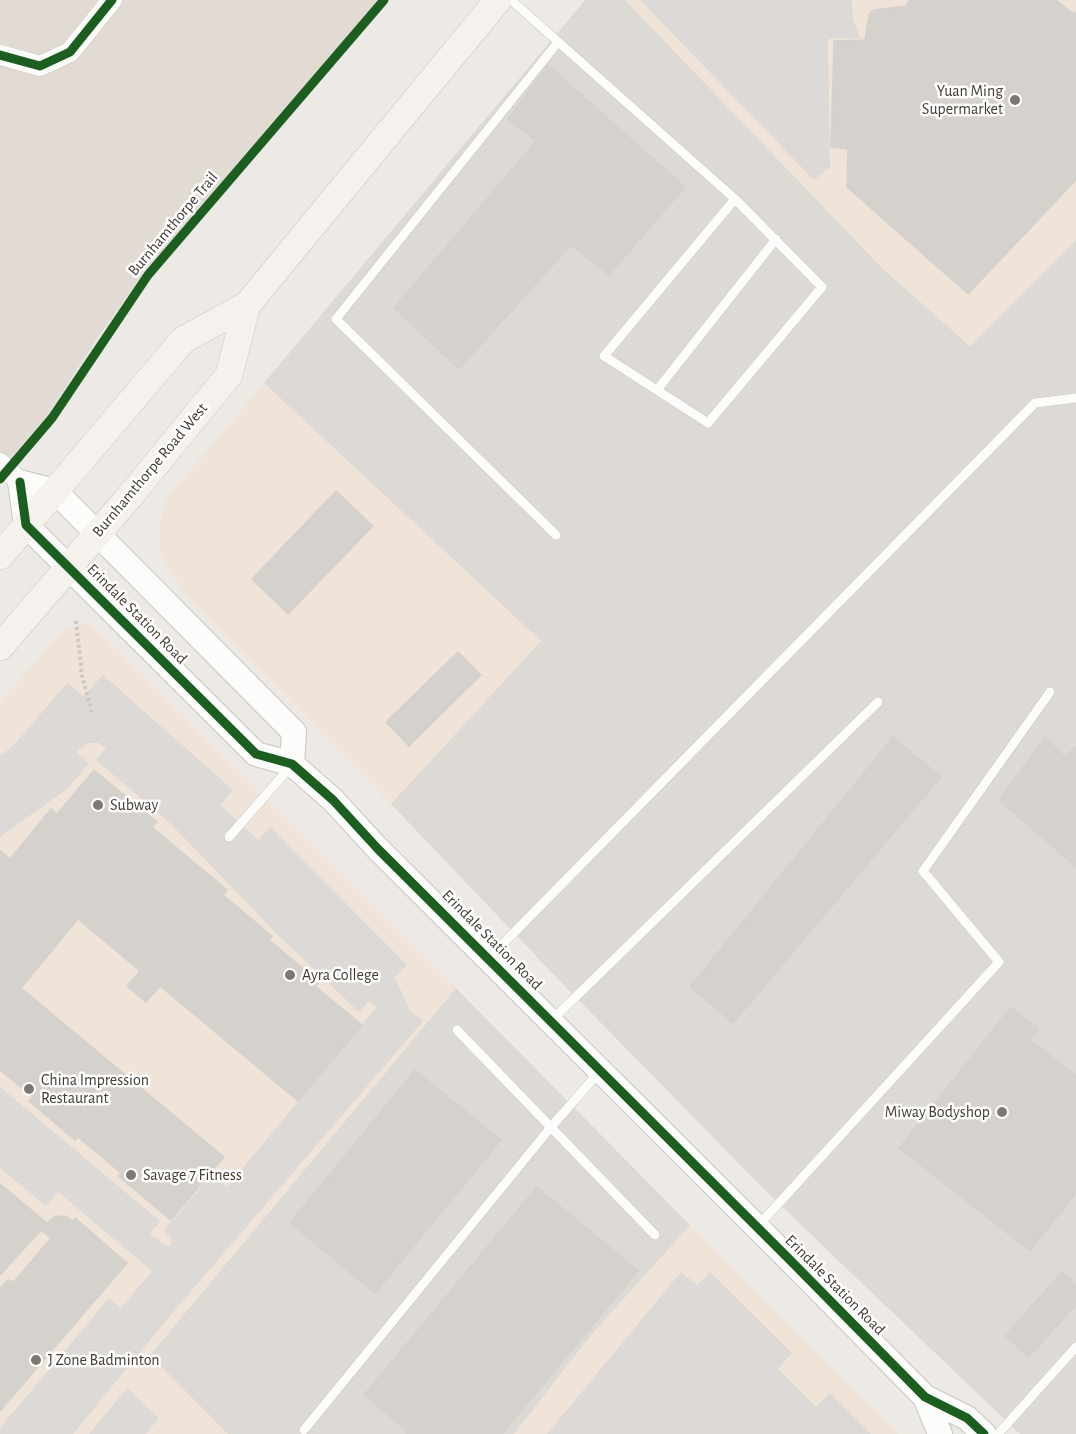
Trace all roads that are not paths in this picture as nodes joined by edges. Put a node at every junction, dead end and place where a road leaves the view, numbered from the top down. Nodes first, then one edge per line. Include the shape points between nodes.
1 (112, 0) edge
2 (498, 0) edge
3 (511, 0) edge
4 (558, 42) junction
5 (0, 55) edge
6 (735, 199) junction
7 (776, 239) junction
8 (247, 305) junction
9 (657, 390) junction
10 (1076, 398) edge
11 (0, 463) edge
12 (20, 482) junction
13 (55, 491) junction
14 (26, 525) junction
15 (97, 534) junction
16 (556, 535) dead end
17 (0, 556) edge
18 (69, 567) junction
19 (0, 647) edge
20 (1050, 692) dead end
21 (878, 702) dead end
22 (292, 764) junction
23 (229, 837) dead end
24 (489, 958) junction
25 (551, 1021) junction
26 (457, 1030) dead end
27 (600, 1071) junction
28 (550, 1127) junction
29 (757, 1228) junction
30 (655, 1235) dead end
31 (1076, 1347) edge
32 (925, 1397) junction
33 (304, 1430) dead end
34 (940, 1434) edge
35 (984, 1434) edge
36 (998, 1434) edge

1 - 5 street via 70,52 60,57 40,66
2 - 8 main road, Burnhamthorpe Road West
3 - 4 lane
4 - 6 lane
4 - 16 lane via 336,319
6 - 7 lane
6 - 9 lane via 604,356
7 - 9 lane
7 - 9 lane via 822,287 708,423
8 - 13 main road, Burnhamthorpe Road West via 183,340
8 - 15 main road, Burnhamthorpe Road West via 229,375
10 - 24 lane via 1035,404
11 - 12 street
12 - 13 street
12 - 14 street
13 - 14 main road, Burnhamthorpe Road West
13 - 15 street, Erindale Station Road
14 - 17 main road, Burnhamthorpe Road West
14 - 18 street, Erindale Station Road
15 - 18 main road, Burnhamthorpe Road West
15 - 22 street, Erindale Station Road via 294,732
18 - 19 main road, Burnhamthorpe Road West
18 - 22 street, Erindale Station Road via 256,754
20 - 29 lane via 923,871 999,962
21 - 25 lane
22 - 23 lane
22 - 24 street, Erindale Station Road via 333,800
24 - 25 street, Erindale Station Road
25 - 27 street, Erindale Station Road
26 - 28 lane
27 - 28 lane
27 - 29 street, Erindale Station Road
28 - 30 lane
28 - 33 lane
29 - 32 street, Erindale Station Road
31 - 36 lane
32 - 34 street, Erindale Station Road
32 - 35 street, Erindale Station Road via 967,1418

